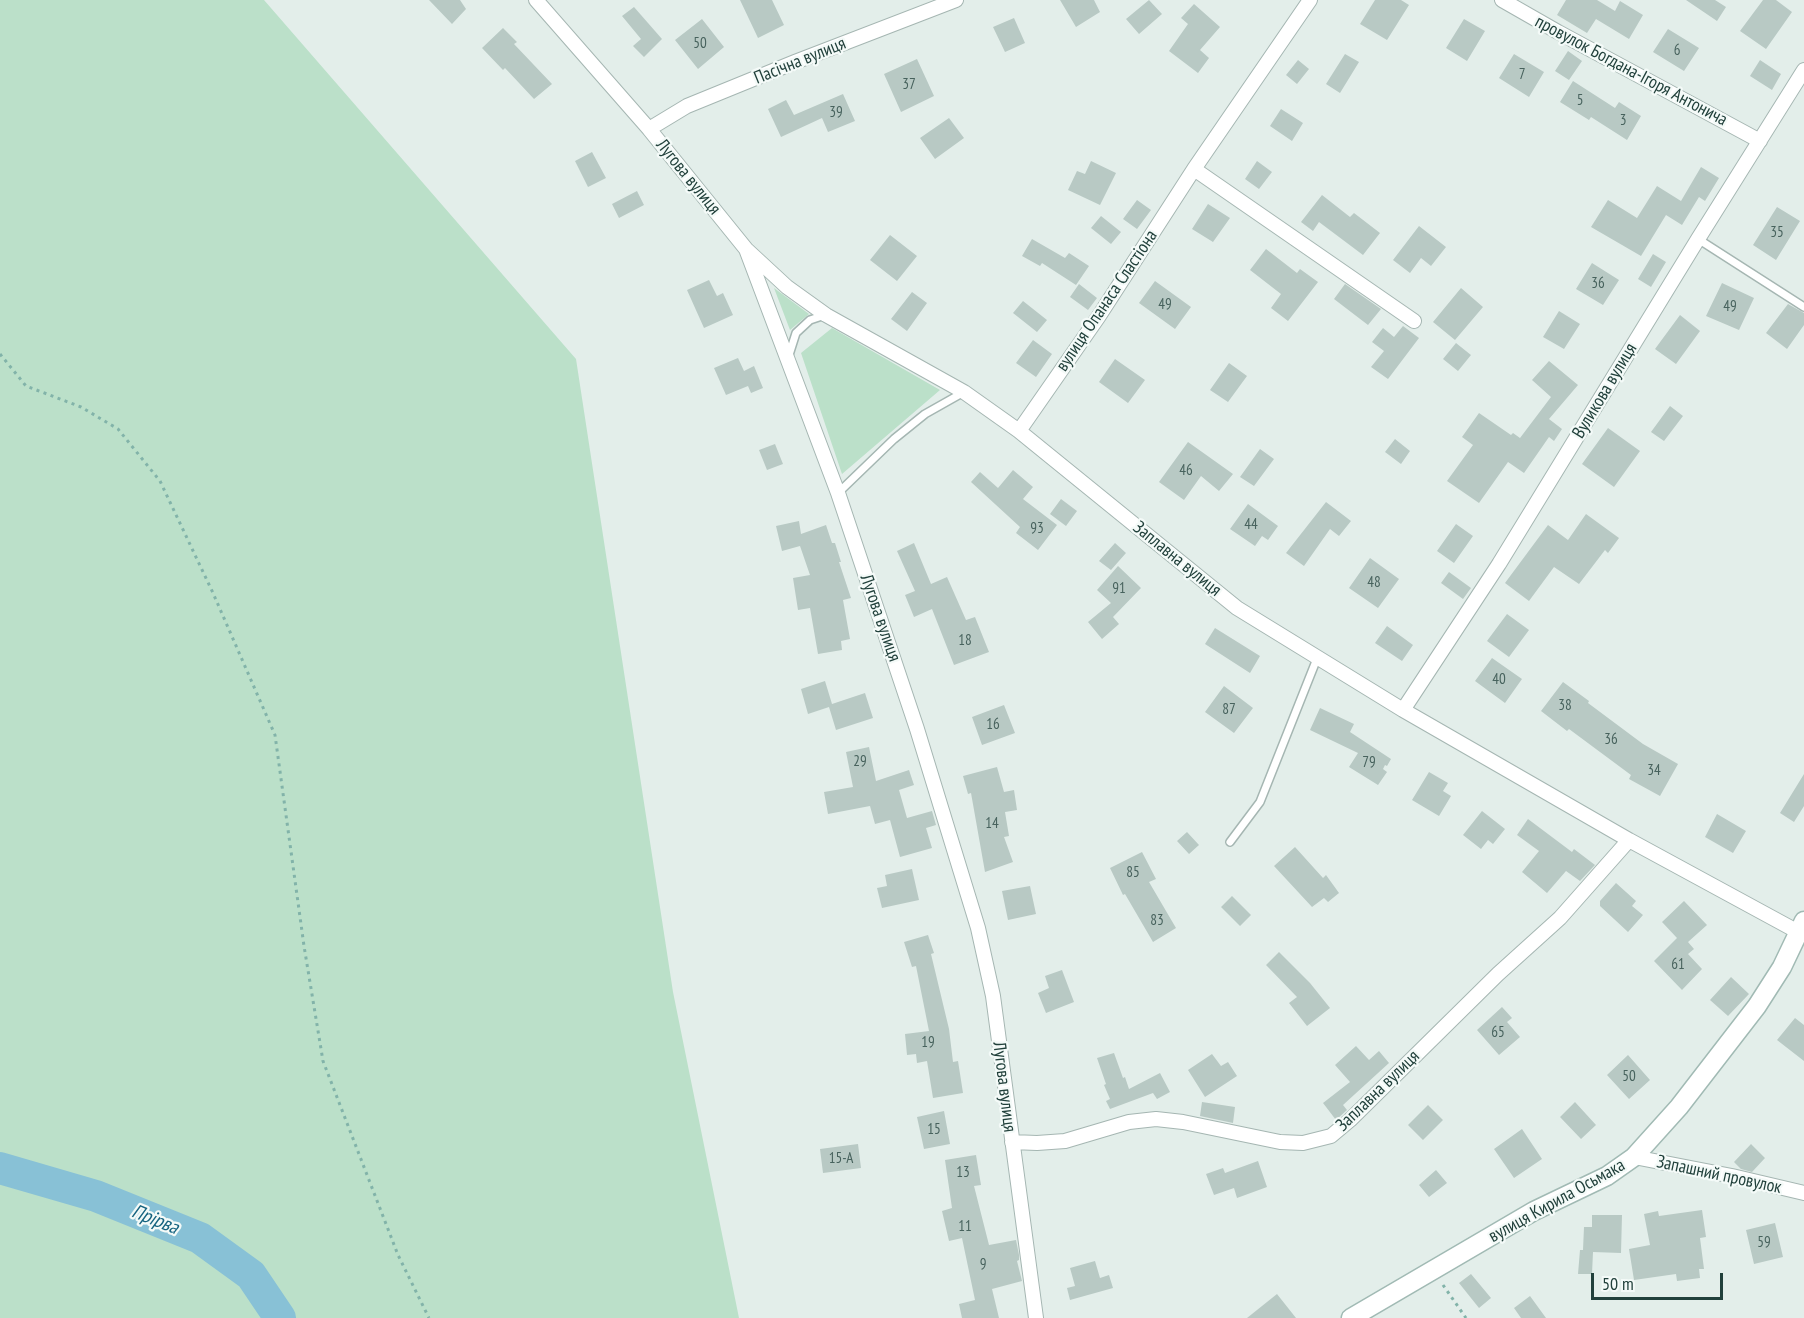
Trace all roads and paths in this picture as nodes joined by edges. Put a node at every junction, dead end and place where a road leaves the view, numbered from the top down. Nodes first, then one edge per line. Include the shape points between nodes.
1 (536, 0) edge
2 (956, 0) edge
3 (1310, 0) edge
4 (1502, 0) edge
5 (1804, 70) edge
6 (649, 129) junction
7 (1760, 141) junction
8 (1194, 169) junction
9 (1698, 239) junction
10 (746, 249) junction
11 (1804, 307) edge
12 (826, 315) junction
13 (1414, 321) dead end
14 (0, 354) edge
15 (787, 360) junction
16 (964, 392) junction
17 (1019, 431) junction
18 (838, 493) junction
19 (1318, 656) junction
20 (1403, 710) junction
21 (1629, 840) junction
22 (1230, 842) dead end
23 (1802, 930) edge
24 (1011, 1142) junction
25 (1634, 1158) junction
26 (1804, 1193) edge
27 (1433, 1271) junction
28 (429, 1318) edge
29 (1036, 1318) edge
30 (1351, 1318) edge
31 (1466, 1318) edge

1 - 6 street, Лугова вулиця
2 - 6 street, Пасічна вулиця via 698,102
3 - 8 street, вулиця Опанаса Сластіона
4 - 7 street, провулок Богдана-Ігоря Антонича
5 - 7 street, Вуликова вулиця
6 - 10 street, Лугова вулиця
7 - 9 street, Вуликова вулиця
8 - 13 street
8 - 17 street, вулиця Опанаса Сластіона via 1100,316
9 - 11 lane
9 - 20 street, Вуликова вулиця via 1499,564
10 - 12 street, Заплавна вулиця via 787,287
10 - 15 street, Лугова вулиця
12 - 15 lane via 810,320 796,333
12 - 16 street, Заплавна вулиця
14 - 28 path via 26,386 81,406 118,429 160,481 213,593 275,735 323,1061 398,1255
15 - 18 street, Лугова вулиця
16 - 17 street, Заплавна вулиця
16 - 18 lane via 925,414
17 - 19 street, Заплавна вулиця via 1237,608
18 - 24 street, Лугова вулиця via 978,928 993,996
19 - 20 street, Заплавна вулиця
19 - 22 lane via 1260,802
20 - 21 street, Заплавна вулиця
21 - 23 street, Заплавна вулиця
21 - 24 street, Заплавна вулиця via 1560,918 1331,1136 1303,1143 1280,1142 1156,1119 1129,1122 1065,1141
23 - 25 street, вулиця Кирила Осьмака via 1757,1006
24 - 29 street, Лугова вулиця
25 - 26 street, Запашний провулок
25 - 27 street, вулиця Кирила Осьмака
27 - 30 street, вулиця Кирила Осьмака
27 - 31 path

